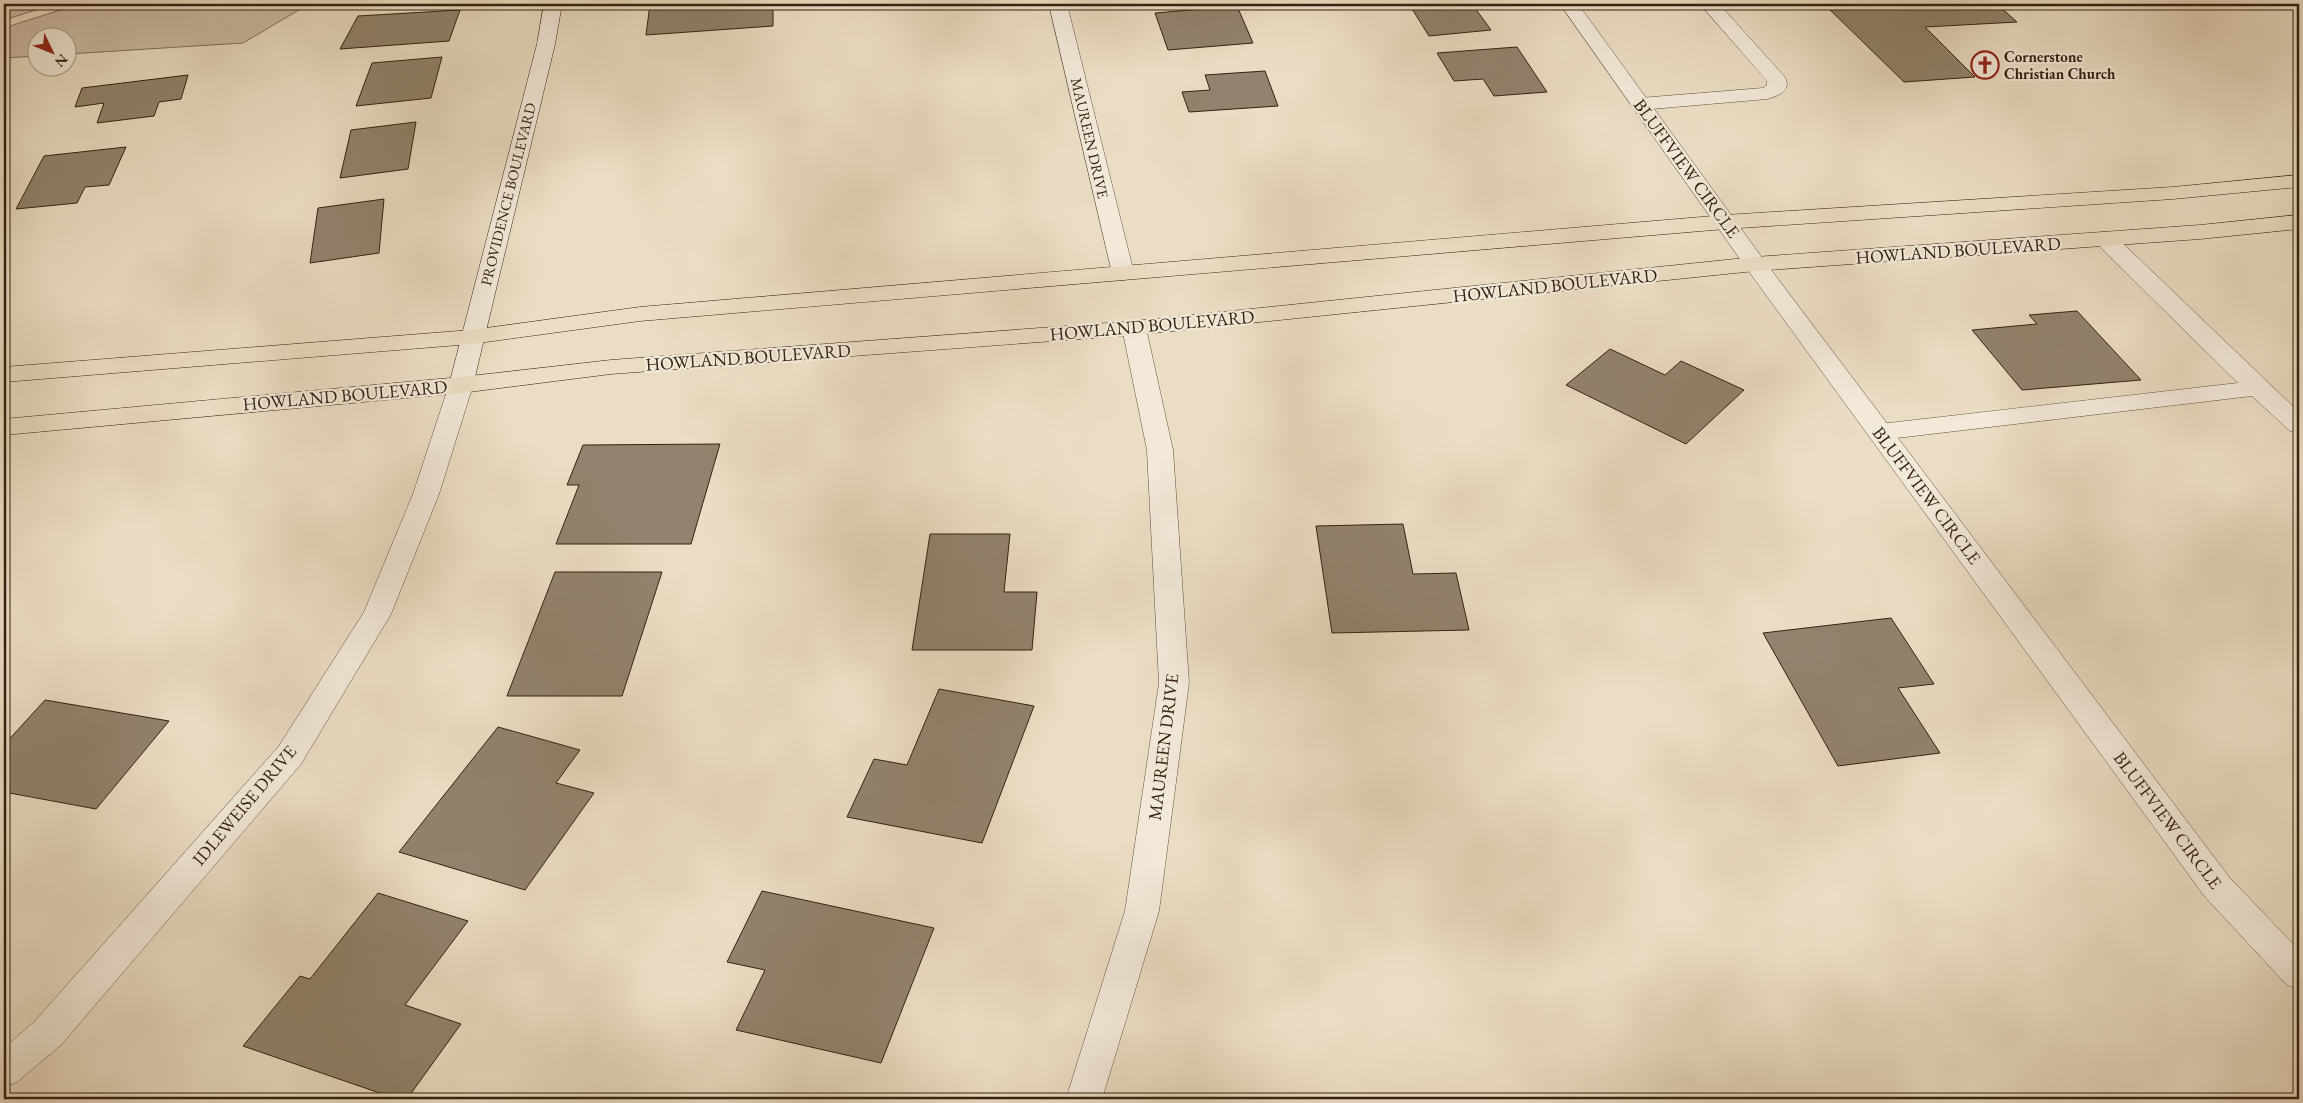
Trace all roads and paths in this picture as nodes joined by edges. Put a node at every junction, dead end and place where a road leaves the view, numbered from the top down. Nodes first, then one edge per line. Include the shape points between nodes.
1 (553, 4) edge
2 (1058, 4) edge
3 (1569, 4) edge
4 (1709, 4) edge
5 (1640, 104) junction
6 (2299, 181) edge
7 (1725, 222) junction
8 (2299, 222) edge
9 (2105, 239) junction
10 (1755, 264) junction
11 (1123, 273) junction
12 (1134, 328) junction
13 (472, 338) junction
14 (4, 375) edge
15 (461, 385) junction
16 (2258, 388) junction
17 (2299, 425) edge
18 (4, 427) edge
19 (1880, 432) junction
20 (2299, 974) edge
21 (4, 1070) edge
22 (1084, 1099) edge

1 - 13 street, PROVIDENCE BOULEVARD via 546,44
2 - 11 street, MAUREEN DRIVE
3 - 5 street, BLUFFVIEW CIRCLE
4 - 5 street via 1777,80 1777,88 1767,92
5 - 7 street, BLUFFVIEW CIRCLE
6 - 7 main road via 2173,193
7 - 10 street, BLUFFVIEW CIRCLE
7 - 11 main road
8 - 9 main road, HOWLAND BOULEVARD
9 - 10 main road, HOWLAND BOULEVARD
9 - 16 street
10 - 12 main road, HOWLAND BOULEVARD
10 - 19 street, BLUFFVIEW CIRCLE
11 - 13 main road via 640,314
12 - 15 main road, HOWLAND BOULEVARD via 611,368
12 - 22 street, MAUREEN DRIVE via 1160,450 1174,683 1142,911
13 - 14 main road
13 - 15 street, PROVIDENCE BOULEVARD
15 - 18 main road, HOWLAND BOULEVARD
15 - 21 street, IDLEWEISE DRIVE via 426,494 376,614 290,755 48,1032
16 - 17 street
16 - 19 street
19 - 20 street, BLUFFVIEW CIRCLE via 2217,887

